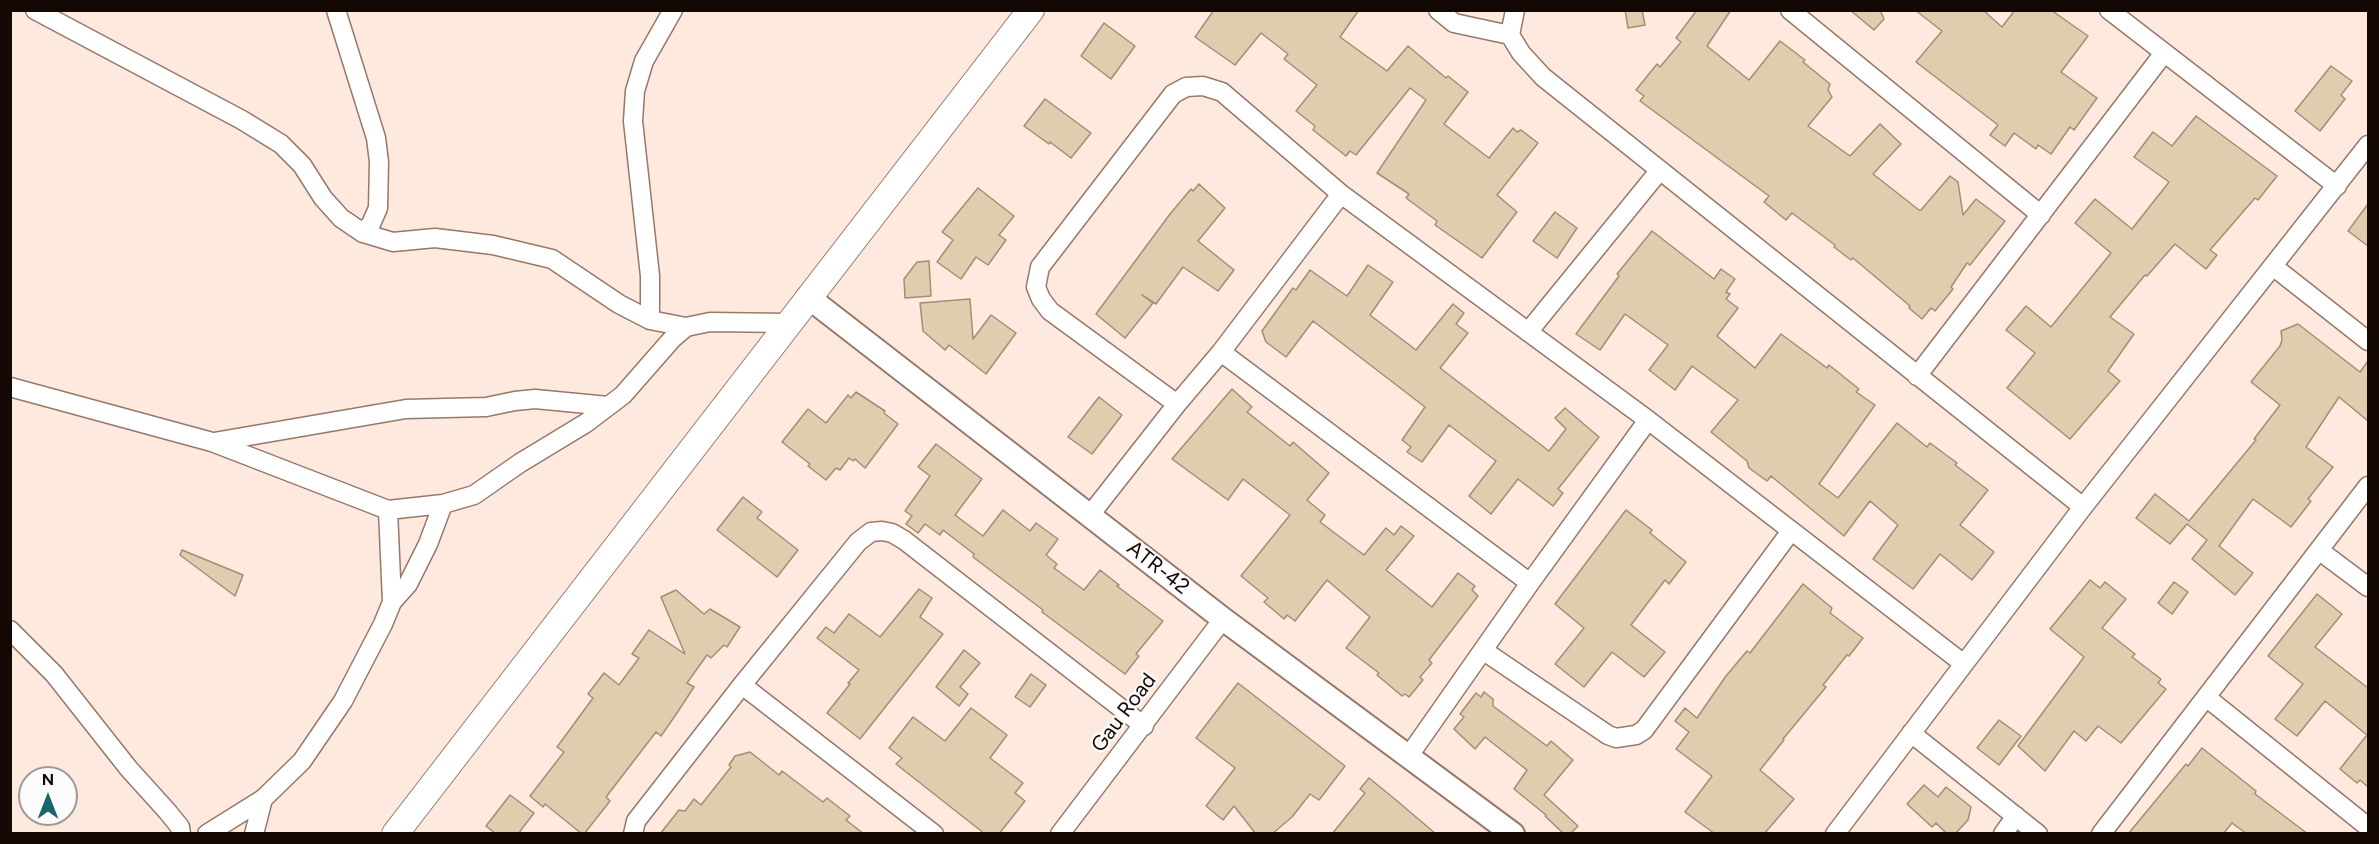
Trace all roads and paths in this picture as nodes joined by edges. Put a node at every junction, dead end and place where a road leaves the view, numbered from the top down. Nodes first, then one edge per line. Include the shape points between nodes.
1 (35, 10) edge
2 (336, 10) edge
3 (673, 10) edge
4 (1030, 10) edge
5 (1438, 10) edge
6 (1515, 10) edge
7 (1790, 10) edge
8 (2109, 10) edge
9 (1510, 35) junction
10 (2164, 53) junction
11 (2368, 145) edge
12 (1660, 170) junction
13 (2337, 186) junction
14 (1341, 194) junction
15 (2041, 216) junction
16 (363, 233) junction
17 (2274, 267) junction
18 (808, 297) junction
19 (650, 320) junction
20 (788, 323) junction
21 (686, 327) junction
22 (1528, 332) junction
23 (2368, 341) edge
24 (1221, 352) junction
25 (1917, 376) junction
26 (10, 387) edge
27 (1177, 404) junction
28 (608, 406) junction
29 (1648, 420) junction
30 (212, 442) junction
31 (2368, 486) edge
32 (443, 504) junction
33 (2083, 507) junction
34 (388, 510) junction
35 (1090, 515) junction
36 (1791, 531) junction
37 (2320, 550) junction
38 (1530, 583) junction
39 (2368, 587) edge
40 (392, 602) junction
41 (1223, 619) junction
42 (10, 630) edge
43 (1484, 651) junction
44 (1964, 664) junction
45 (742, 685) junction
46 (2206, 697) junction
47 (1144, 726) junction
48 (1911, 733) junction
49 (1408, 757) junction
50 (263, 799) junction
51 (2016, 816) junction
52 (2368, 827) edge
53 (181, 834) edge
54 (207, 834) edge
55 (254, 834) edge
56 (395, 834) edge
57 (633, 834) edge
58 (934, 834) edge
59 (1060, 834) edge
60 (1513, 834) edge
61 (1835, 834) edge
62 (2003, 834) edge
63 (2038, 834) edge
64 (2101, 834) edge

1 - 16 street via 281,144 302,165 341,218
2 - 16 street via 376,138 379,162 378,208
3 - 19 street via 644,60 635,91 633,121 650,276
4 - 18 main road
5 - 9 street via 1454,23
6 - 9 street
7 - 15 street
8 - 10 street
9 - 12 street via 1543,77
10 - 13 street
10 - 15 street
11 - 13 street
12 - 22 street
12 - 25 street
13 - 17 street
14 - 22 street
14 - 24 street
14 - 27 street via 1222,92 1203,86 1185,87 1173,94 1040,267 1036,286 1050,311
15 - 25 street
16 - 19 street via 393,242 435,238 493,245 552,260
17 - 23 street
17 - 33 street
18 - 20 main road
18 - 35 street, ATR-42
19 - 21 street
20 - 21 street via 710,322
20 - 56 main road
21 - 28 street
22 - 29 street
24 - 27 street
24 - 38 street
25 - 33 street
26 - 30 street
27 - 35 street
28 - 30 street via 535,399 486,407 406,409
28 - 32 street via 474,495
29 - 36 street
29 - 38 street
30 - 34 street
31 - 37 street
32 - 34 street
32 - 40 street via 408,584
33 - 44 street
34 - 40 street
35 - 41 street, ATR-42
36 - 43 street via 1644,730 1636,735 1608,735
36 - 44 street
37 - 39 street
37 - 46 street
38 - 43 street
40 - 50 street via 343,701 302,761
41 - 47 street, Gau Road
41 - 49 street, ATR-42
42 - 53 street via 54,674 180,827
43 - 49 street
44 - 48 street
45 - 47 street via 858,542 871,532 882,531 904,540
45 - 57 street via 636,822
45 - 58 street
46 - 52 street
46 - 64 street
47 - 59 street, Gau Road
48 - 51 street
48 - 61 street
49 - 60 street, ATR-42
50 - 54 street
50 - 55 street
51 - 62 street
51 - 63 street

